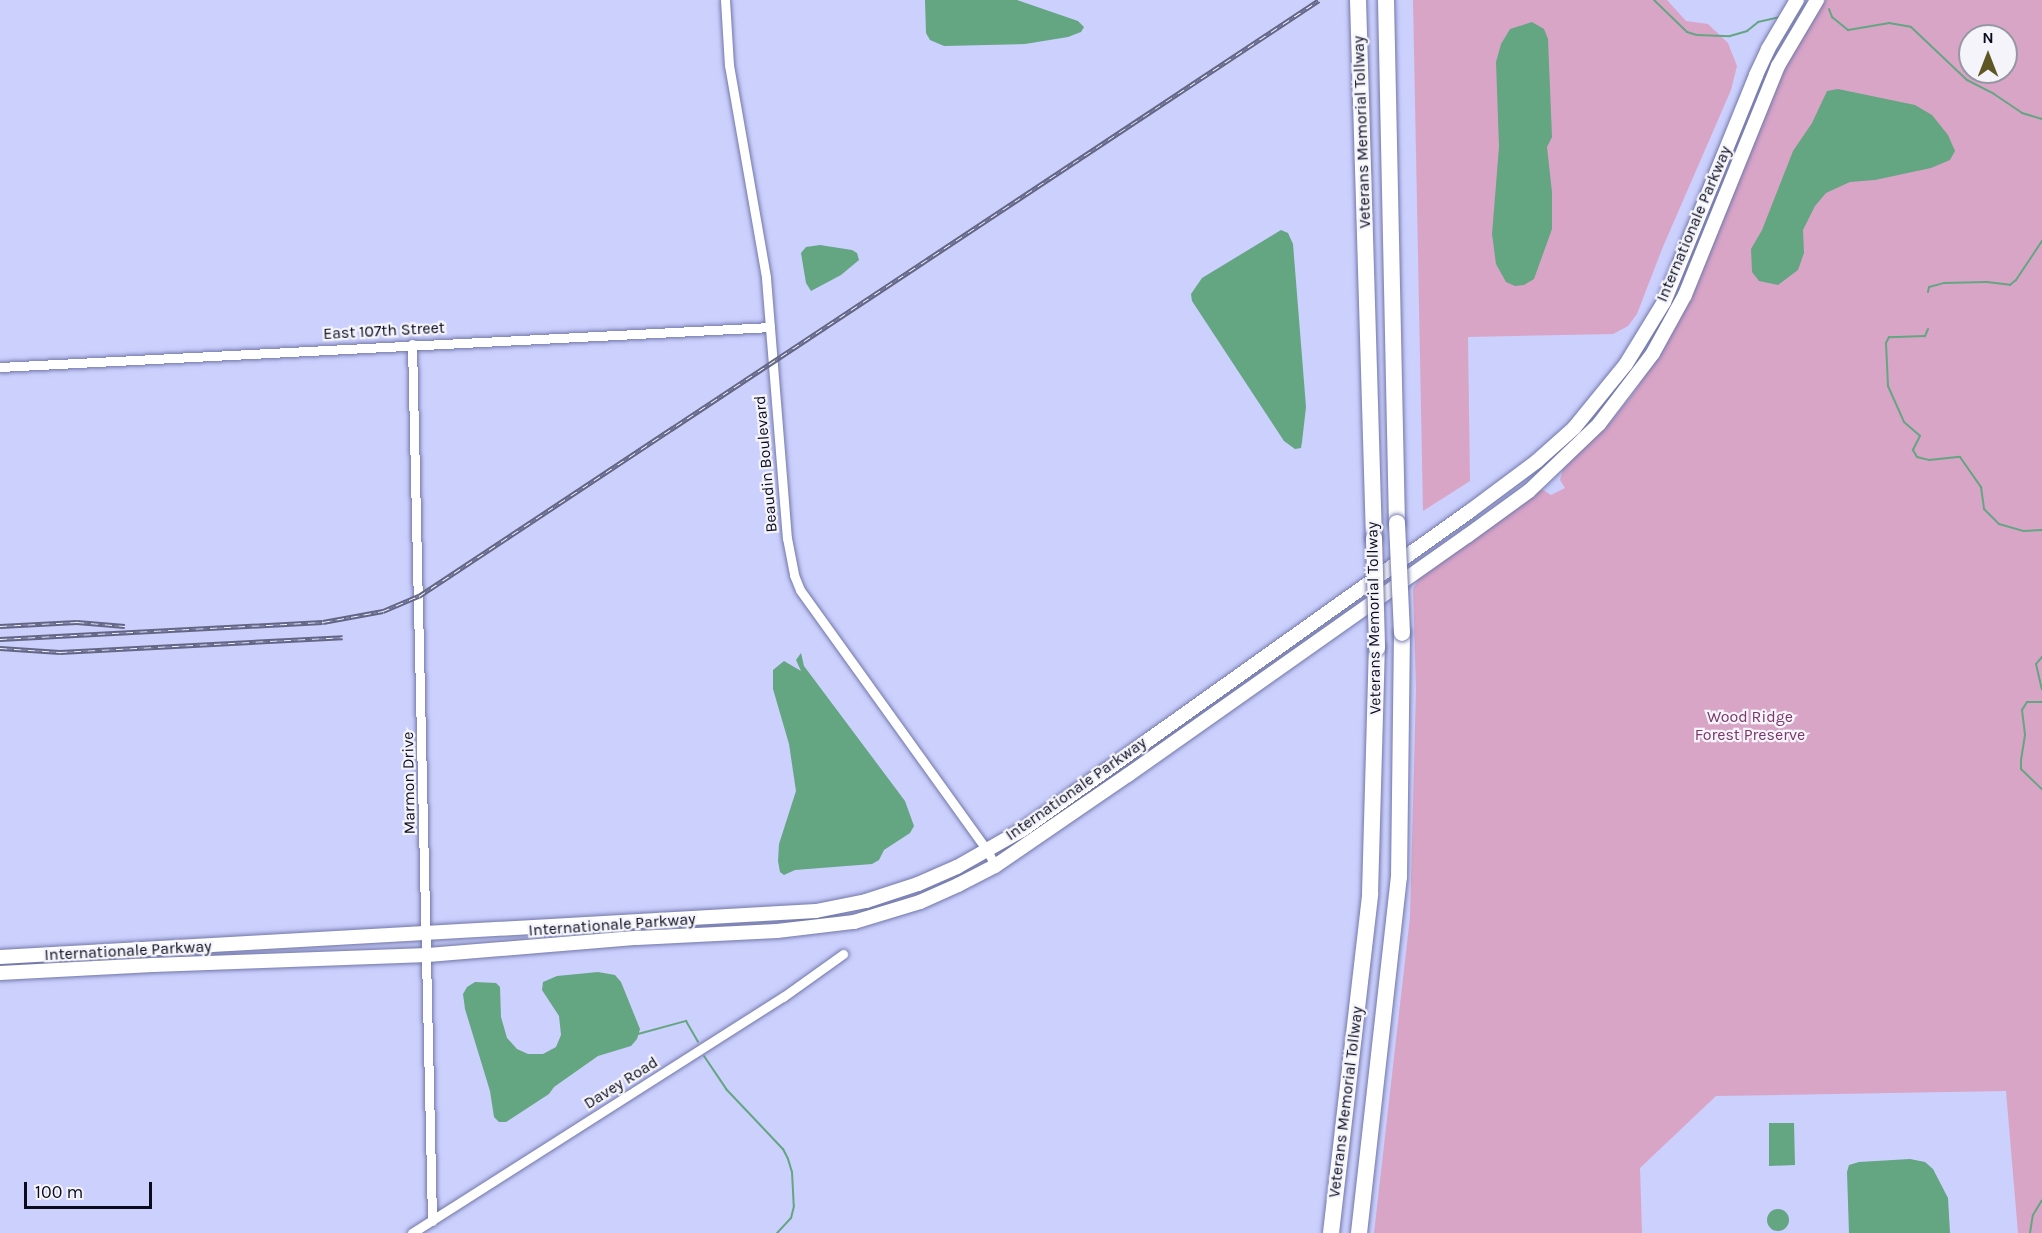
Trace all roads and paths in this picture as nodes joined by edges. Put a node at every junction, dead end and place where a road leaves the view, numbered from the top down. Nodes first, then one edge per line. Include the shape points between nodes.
1 (724, 0) edge
2 (1386, 0) edge
3 (1797, 0) edge
4 (1817, 0) edge
5 (1358, 6) edge
6 (770, 327) junction
7 (412, 344) junction
8 (0, 367) edge
9 (987, 850) junction
10 (995, 866) junction
11 (427, 934) junction
12 (843, 954) dead end
13 (428, 955) junction
14 (0, 957) edge
15 (0, 973) edge
16 (432, 1221) junction
17 (412, 1233) edge
18 (1331, 1233) edge
19 (1359, 1233) edge

1 - 6 street, Beaudin Boulevard via 729,65 766,278
2 - 19 highway, Veterans Memorial Tollway, bridge via 1402,633 1399,877
3 - 9 street, Internationale Parkway via 1752,84 1664,302 1626,364 1574,428 1470,511 1028,825
4 - 10 street, Internationale Parkway via 1778,66 1685,296 1653,352 1599,424 1529,491
5 - 18 highway, Veterans Memorial Tollway, bridge via 1377,648 1370,894
6 - 7 street, East 107th Street
6 - 9 street, Beaudin Boulevard via 787,538 797,583
7 - 8 street, East 107th Street
7 - 11 street, Marmon Drive
9 - 10 street, Beaudin Boulevard
9 - 11 street, Internationale Parkway via 918,884 866,901 816,911
10 - 13 street, Internationale Parkway via 920,902 854,922 777,932 637,938
11 - 13 street, Marmon Drive
11 - 14 street, Internationale Parkway
12 - 16 street, Davey Road via 783,997
13 - 15 street, Internationale Parkway
13 - 16 street, Marmon Drive
16 - 17 street, Davey Road

